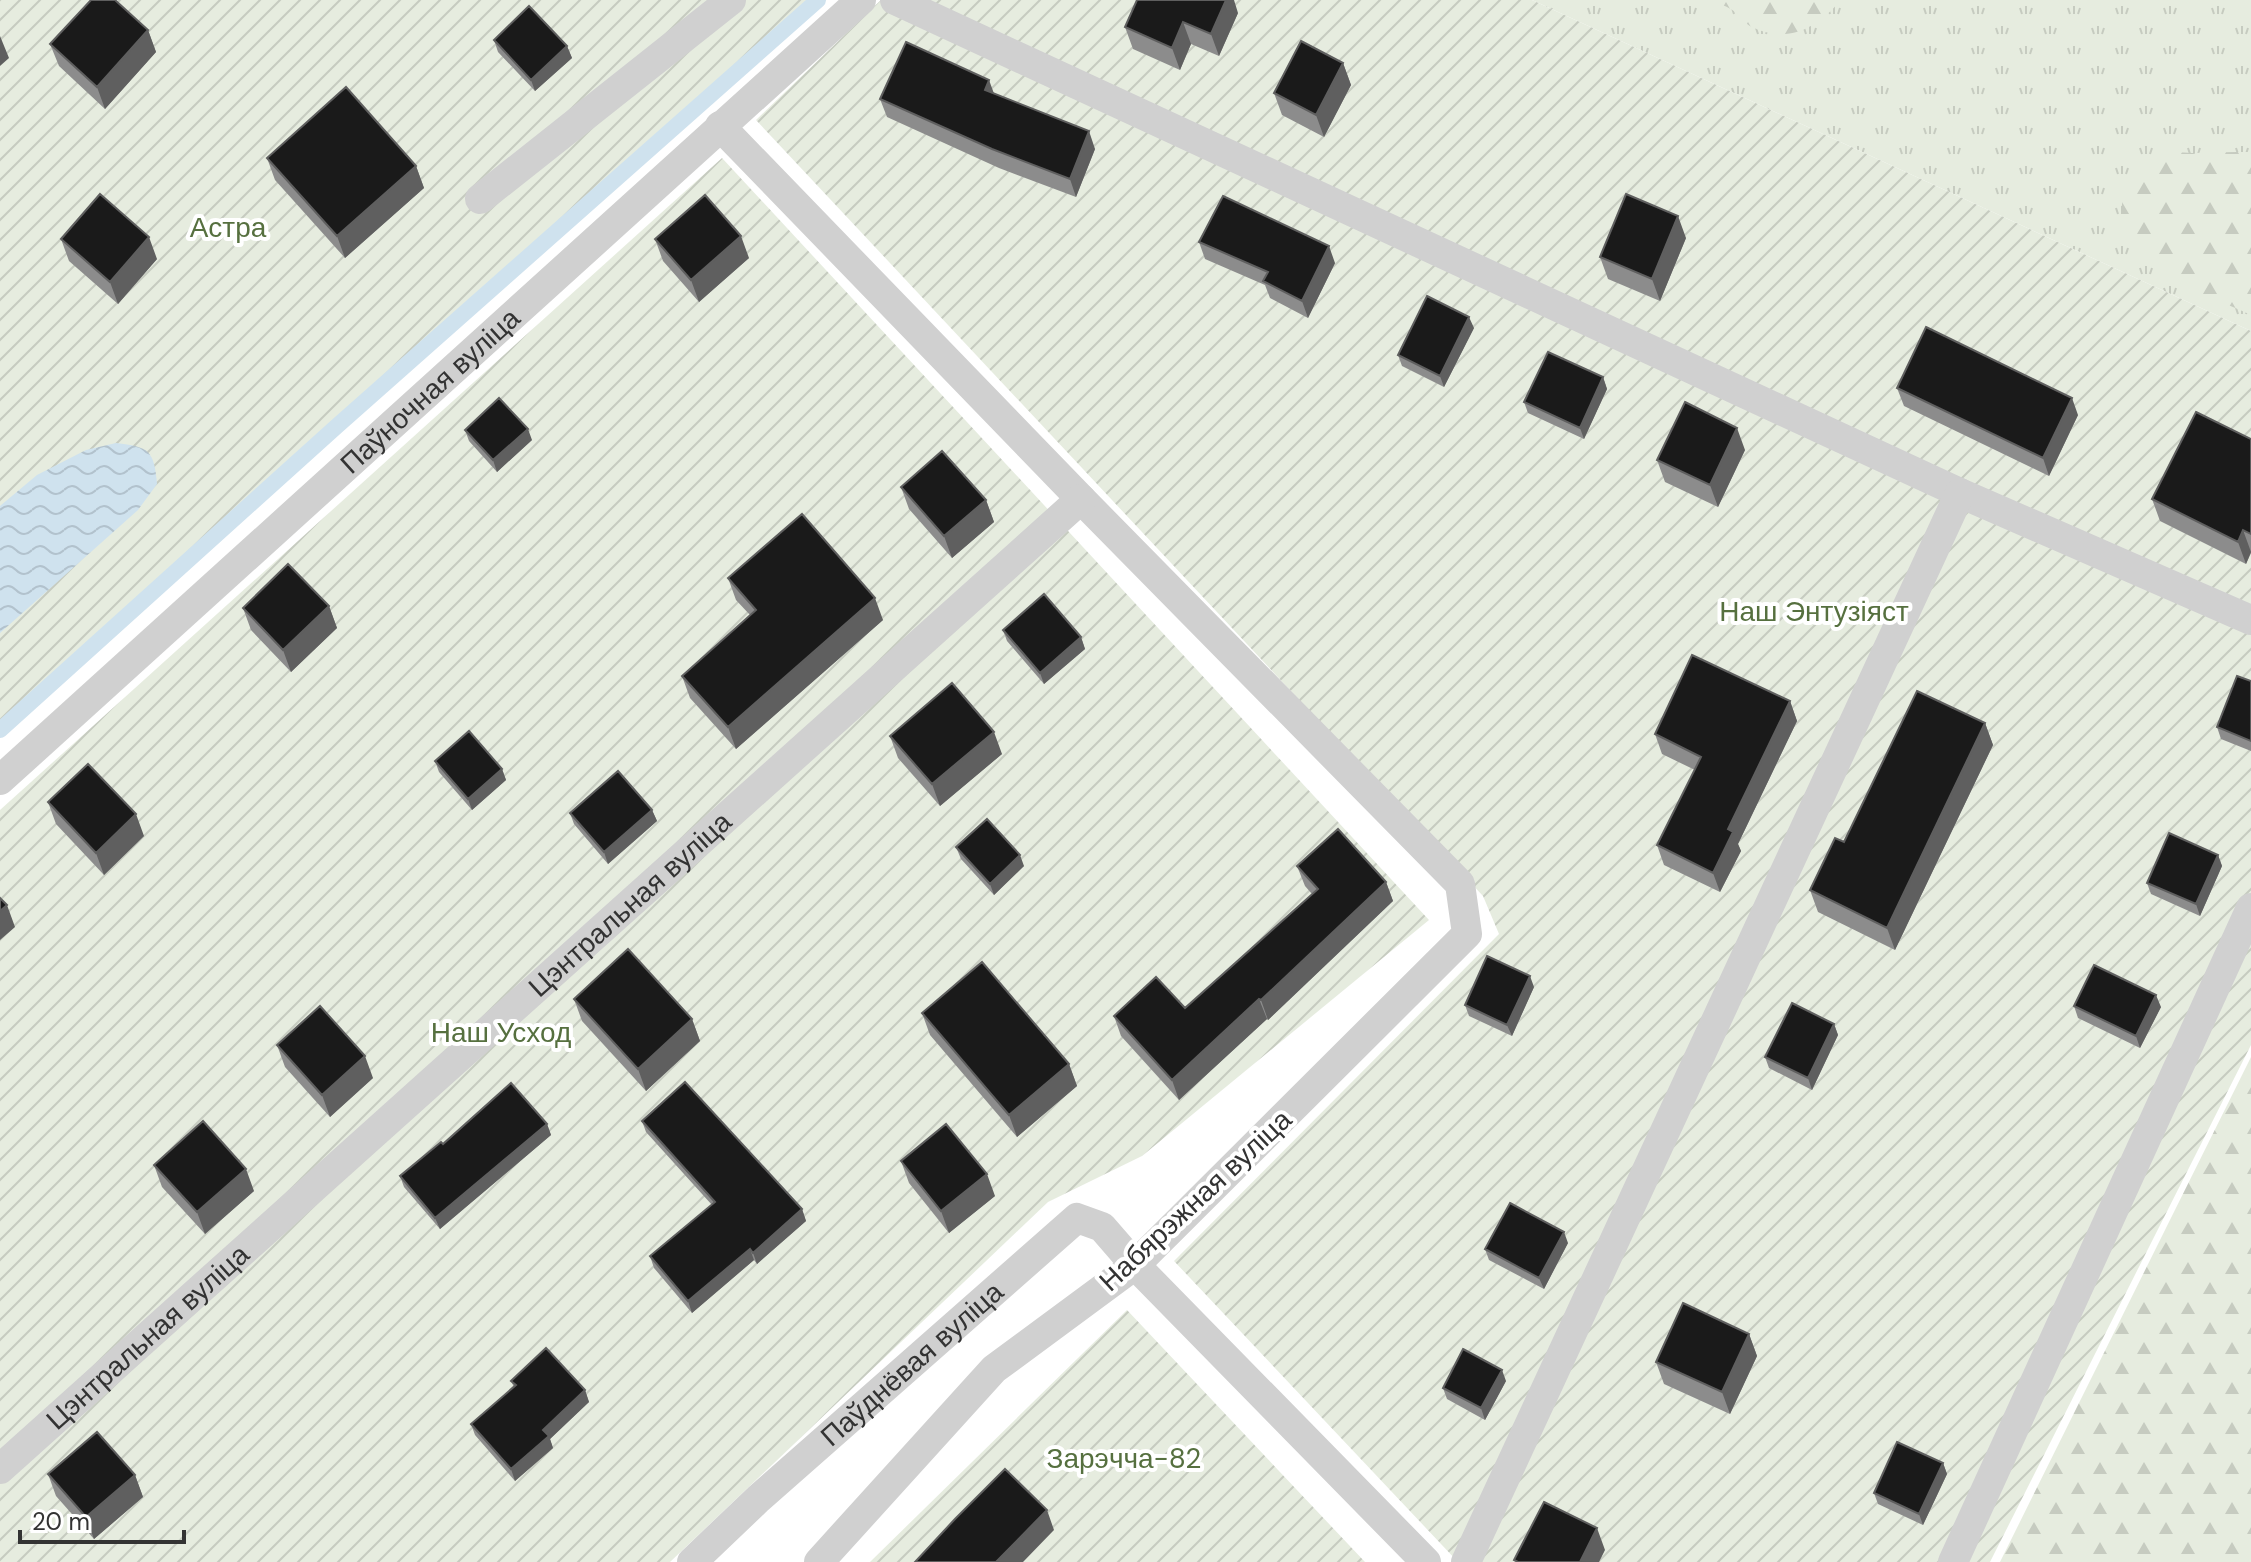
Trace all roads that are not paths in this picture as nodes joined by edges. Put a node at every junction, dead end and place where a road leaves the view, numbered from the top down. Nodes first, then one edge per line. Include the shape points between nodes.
1 (731, 0) edge
2 (861, 0) edge
3 (895, 0) edge
4 (720, 126) junction
5 (480, 199) dead end
6 (1960, 493) junction
7 (1081, 499) junction
8 (2251, 620) edge
9 (0, 780) edge
10 (2251, 908) edge
11 (1135, 1265) junction
12 (0, 1469) edge
13 (692, 1562) edge
14 (819, 1562) edge
15 (1426, 1562) edge
16 (1466, 1562) edge
17 (1953, 1562) edge

1 - 5 lane
2 - 4 lane, Паўночная вуліца
3 - 6 lane
4 - 7 lane
4 - 9 lane, Паўночная вуліца
6 - 8 lane
6 - 16 lane
7 - 11 lane, Набярэжная вуліца via 1460,884 1467,934
7 - 12 lane, Цэнтральная вуліца
10 - 17 lane
11 - 13 lane, Паўднёвая вуліца via 1102,1227 1077,1218
11 - 14 lane, Набярэжная вуліца via 994,1369
11 - 15 lane

